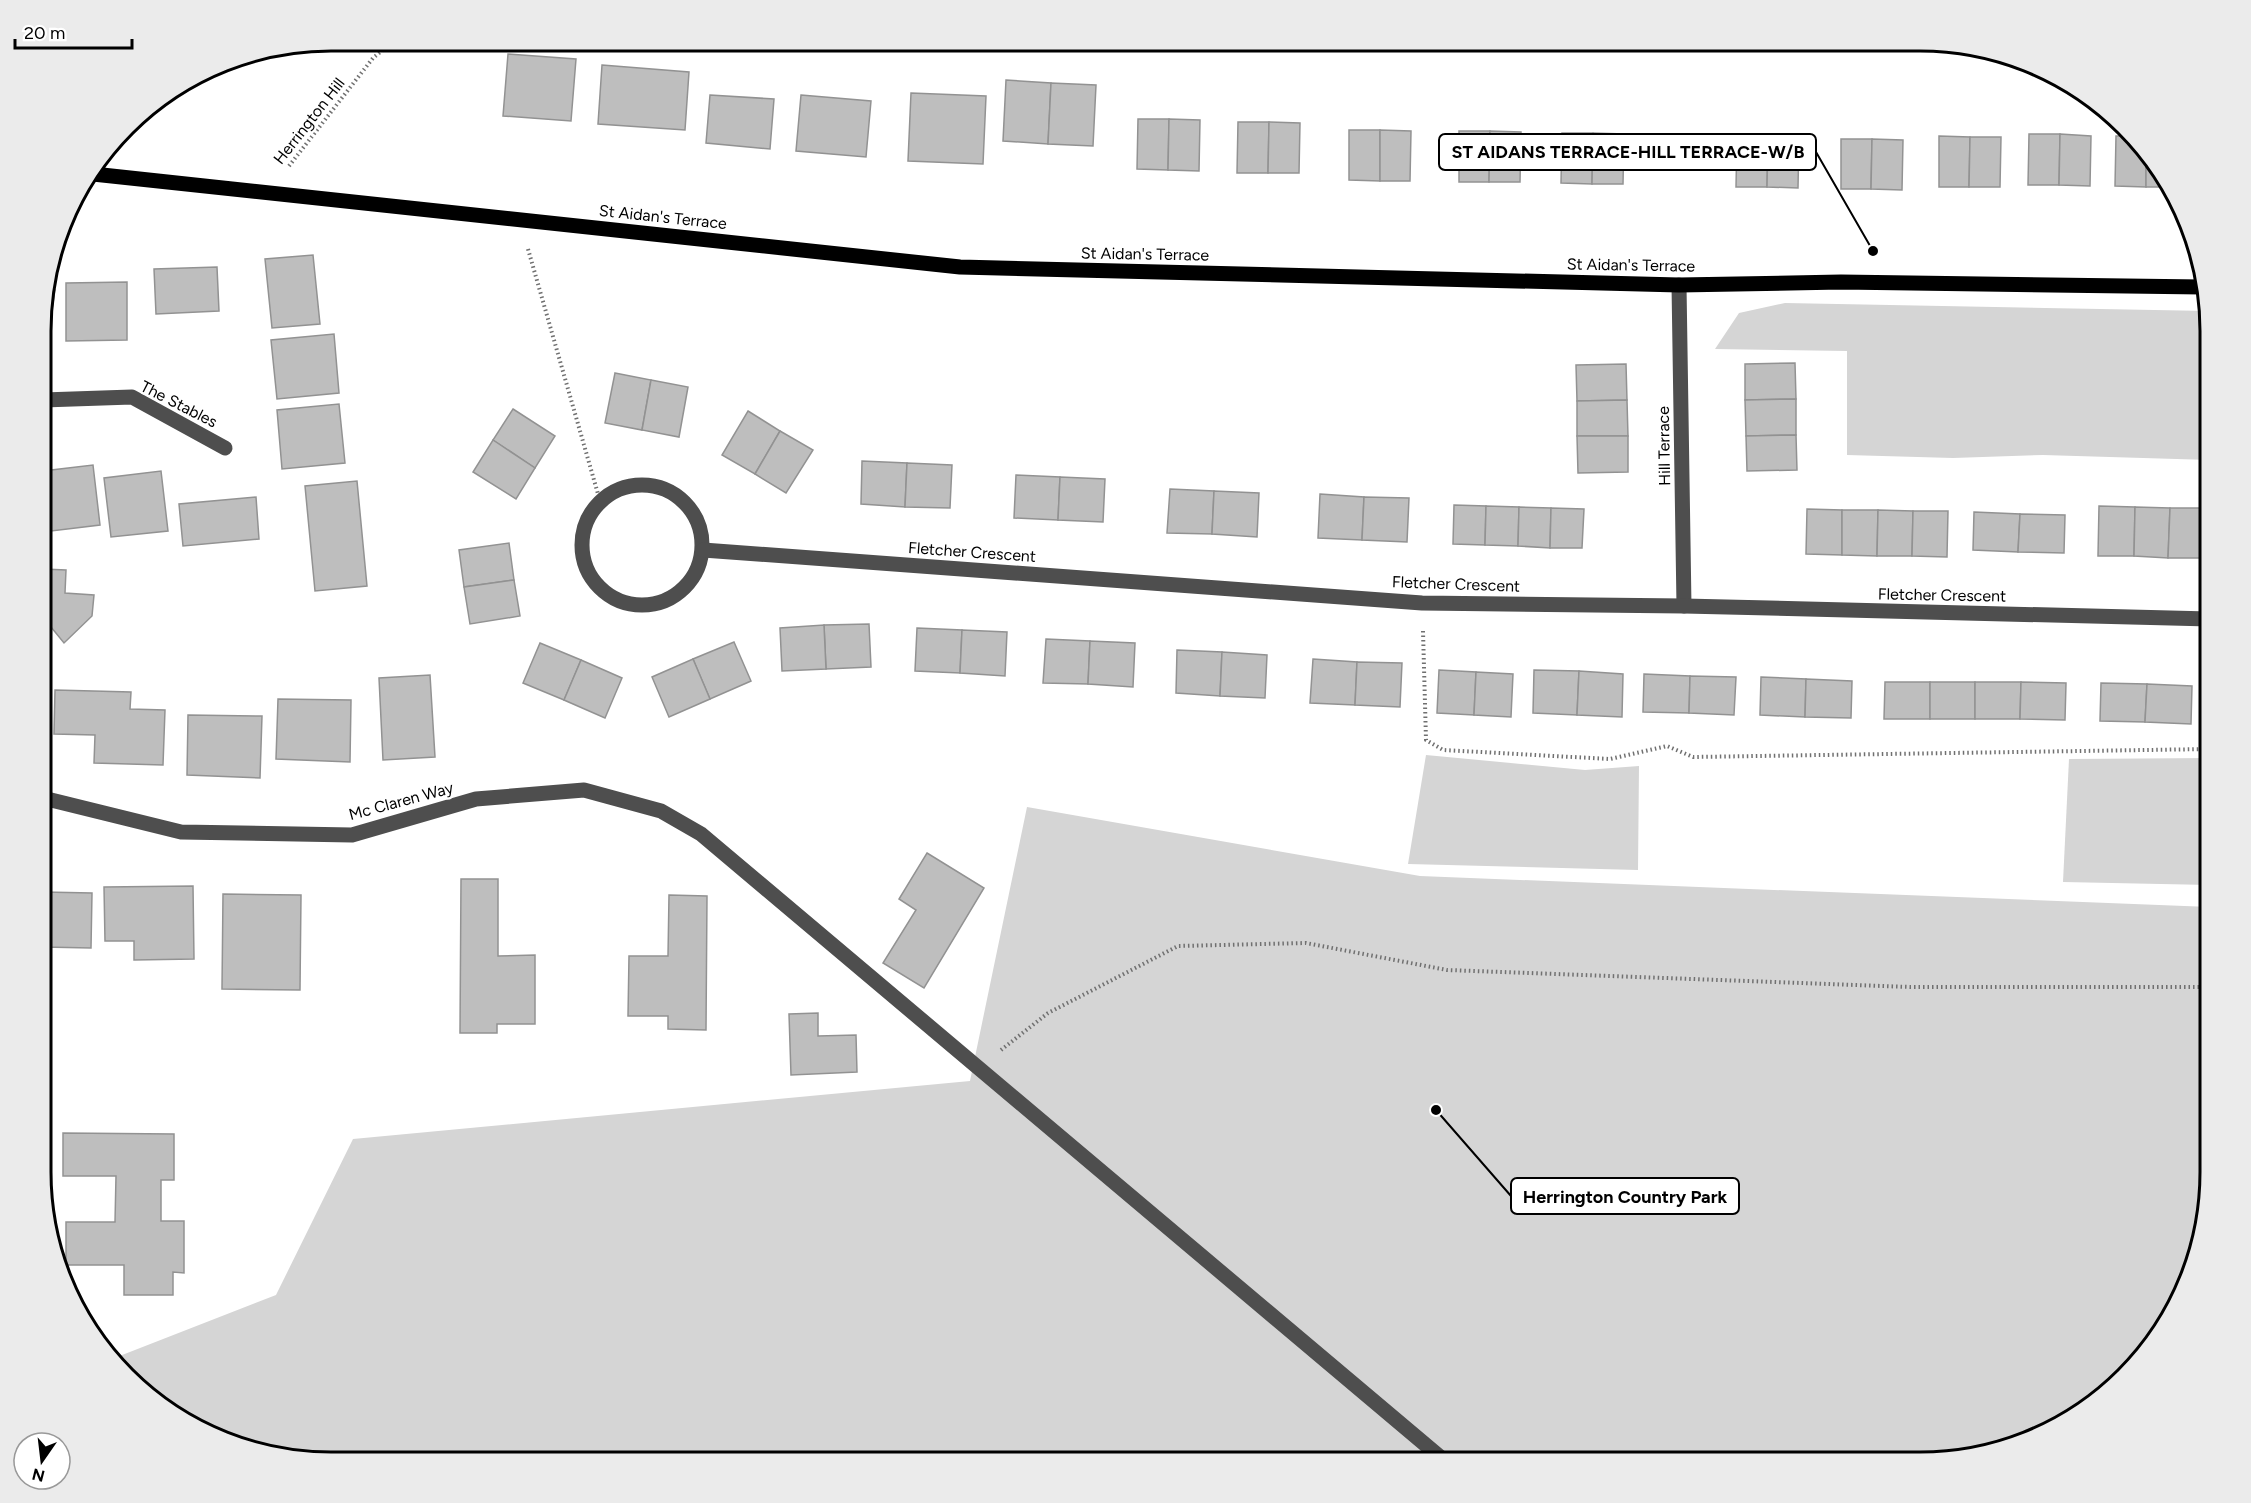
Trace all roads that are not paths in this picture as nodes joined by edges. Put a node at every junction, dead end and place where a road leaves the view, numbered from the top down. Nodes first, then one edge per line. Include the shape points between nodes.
1 (99, 175) edge
2 (1679, 285) junction
3 (2197, 287) edge
4 (51, 400) edge
5 (225, 448) dead end
6 (703, 550) junction
7 (1684, 606) junction
8 (2200, 619) edge
9 (51, 800) edge
10 (1434, 1452) edge

1 - 2 main road, St Aidan's Terrace via 960,267
2 - 3 main road, St Aidan's Terrace via 1841,282
2 - 7 street, Hill Terrace
4 - 5 street, The Stables via 132,397
6 - 6 street via 690,582 675,596 655,605 634,605 614,599 597,586 584,565 580,544 593,508 608,494 636,484 657,486 676,495 692,510 701,529
6 - 7 street, Fletcher Crescent via 1422,603
7 - 8 street, Fletcher Crescent
9 - 10 street, Mc Claren Way via 181,832 351,835 476,799 584,790 661,811 701,834

